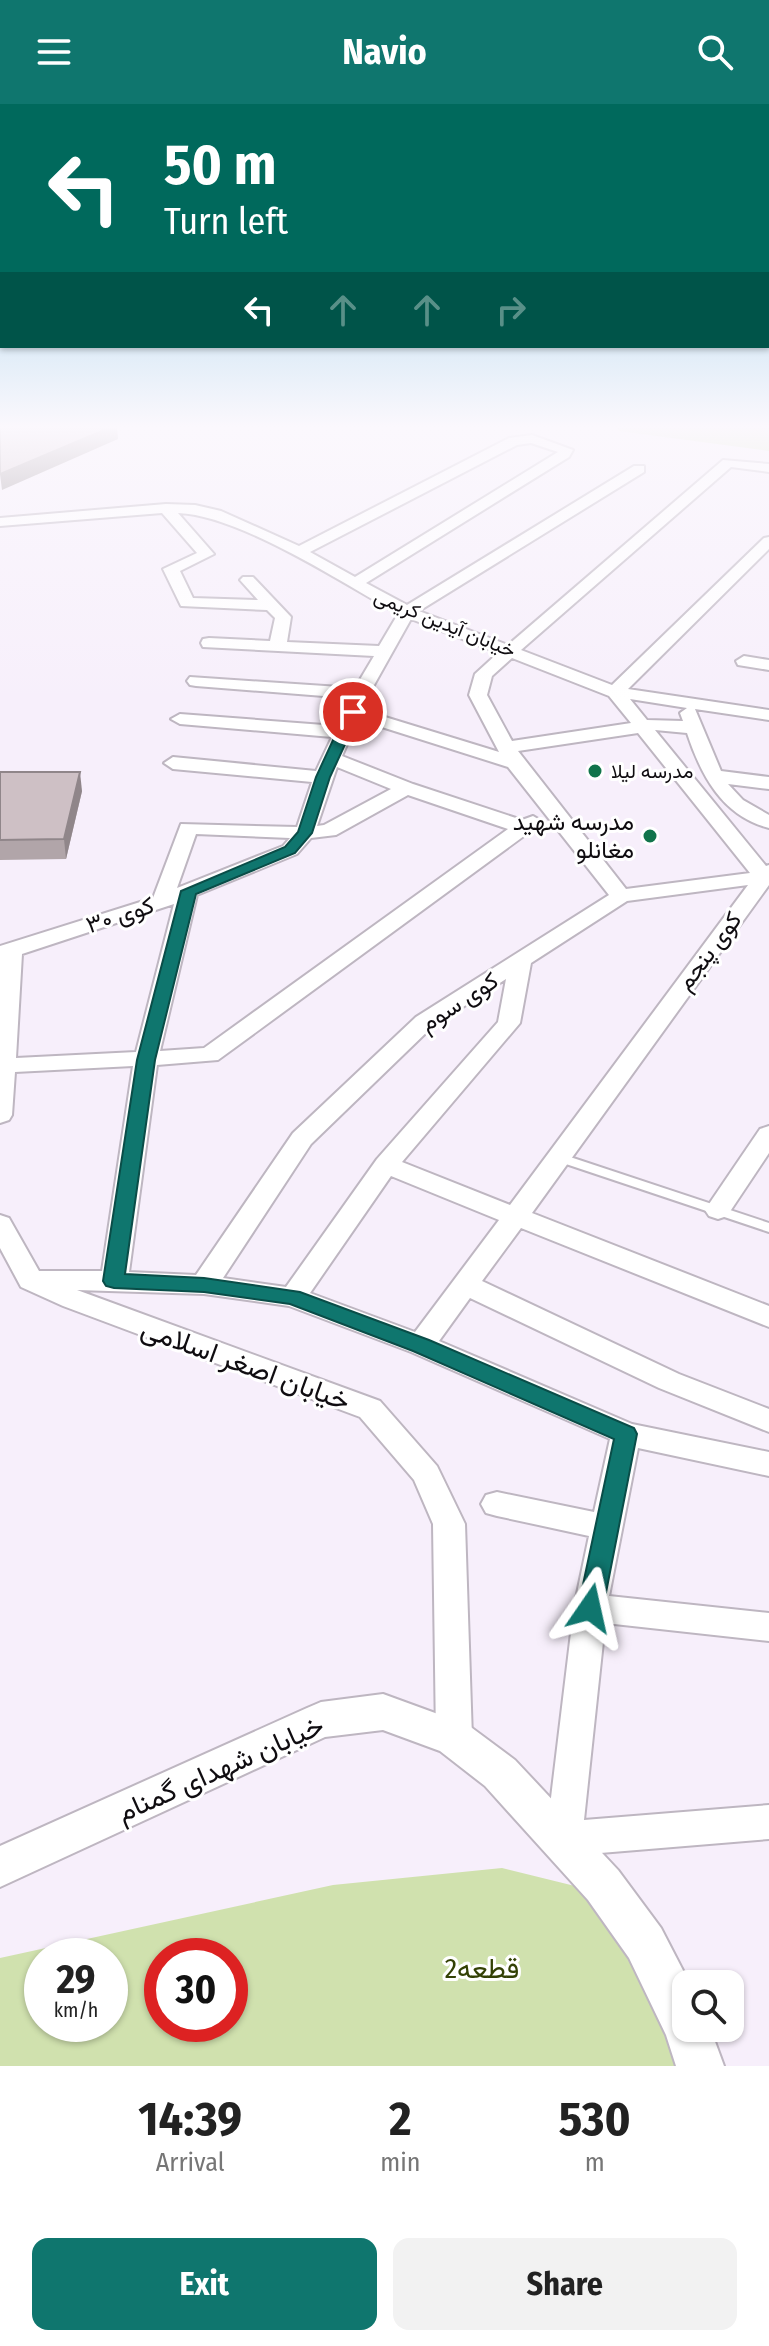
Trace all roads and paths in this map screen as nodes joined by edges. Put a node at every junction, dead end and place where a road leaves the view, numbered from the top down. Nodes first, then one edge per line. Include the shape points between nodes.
1 (29, 520) edge
2 (176, 520) edge
3 (228, 520) edge
4 (362, 520) edge
5 (456, 520) edge
6 (557, 520) edge
7 (662, 520) edge
8 (0, 522) edge
9 (769, 541) edge
10 (299, 552) junction
11 (248, 580) dead end
12 (354, 584) junction
13 (273, 605) junction
14 (407, 612) junction
15 (209, 643) dead end
16 (278, 644) junction
17 (511, 650) junction
18 (384, 651) junction
19 (744, 661) dead end
20 (769, 665) edge
21 (196, 681) dead end
22 (615, 692) junction
23 (360, 694) junction
24 (685, 703) junction
25 (769, 715) edge
26 (372, 718) dead end
27 (180, 719) dead end
28 (646, 728) junction
29 (694, 728) junction
30 (343, 732) junction
31 (510, 755) junction
32 (173, 763) dead end
33 (328, 768) junction
34 (713, 776) junction
35 (769, 783) edge
36 (406, 788) junction
37 (552, 813) junction
38 (769, 822) edge
39 (523, 827) junction
40 (305, 833) junction
41 (740, 847) junction
42 (769, 853) edge
43 (767, 874) edge
44 (188, 891) junction
45 (621, 896) junction
46 (162, 902) junction
47 (6, 952) edge
48 (520, 962) junction
49 (146, 1060) junction
50 (3, 1066) junction
51 (0, 1115) edge
52 (769, 1134) edge
53 (558, 1157) junction
54 (386, 1165) junction
55 (718, 1210) junction
56 (514, 1216) junction
57 (0, 1224) edge
58 (769, 1228) edge
59 (31, 1280) junction
60 (114, 1281) junction
61 (204, 1285) junction
62 (467, 1285) junction
63 (293, 1297) junction
64 (769, 1317) edge
65 (421, 1345) junction
66 (769, 1421) edge
67 (626, 1434) junction
68 (769, 1464) edge
69 (497, 1504) dead end
70 (607, 1527) junction
71 (590, 1608) junction
72 (769, 1627) edge
73 (454, 1738) junction
74 (769, 1822) edge
75 (564, 1839) junction
76 (0, 1867) edge
77 (672, 1998) edge
78 (691, 2042) edge
79 (700, 2066) edge

1 - 8 street, خیابان آیدین کریمی
2 - 13 street via 206,554 171,569 187,603
3 - 10 street, خیابان آیدین کریمی
4 - 10 street
5 - 12 street
6 - 14 street
7 - 17 street
9 - 22 street
10 - 12 street, خیابان آیدین کریمی
11 - 13 street
12 - 14 street, خیابان آیدین کریمی
13 - 16 street via 283,617
14 - 17 street, خیابان آیدین کریمی
14 - 18 street
15 - 16 street
16 - 18 street
17 - 22 street, خیابان آیدین کریمی
17 - 31 street via 484,674 478,695
18 - 23 street
19 - 20 street
21 - 23 street
22 - 24 street
22 - 28 street
23 - 30 street
24 - 25 street
24 - 29 street
26 - 31 street
27 - 30 street
28 - 29 street via 668,723
28 - 31 street
28 - 41 street
29 - 34 street
30 - 33 street
31 - 37 street
32 - 33 street
33 - 36 street
33 - 40 street
34 - 35 street
34 - 38 street via 727,798
36 - 39 street
36 - 40 street via 329,831
37 - 39 street
37 - 45 street
39 - 49 street via 210,1055
40 - 44 street, کوی ۳۰ via 290,850
40 - 46 street via 188,828
41 - 42 street
41 - 43 street
43 - 45 street, کوی سوم
43 - 53 street, کوی پنجم
44 - 46 street, کوی ۳۰
44 - 49 street
45 - 48 street, کوی سوم
46 - 47 street, کوی ۳۰
47 - 50 street
48 - 54 street via 509,1023
48 - 61 street, کوی سوم via 424,1022 302,1139
49 - 50 street
49 - 60 street
50 - 51 street
52 - 55 street
53 - 55 lane
53 - 56 street, کوی پنجم
54 - 56 street
54 - 63 street
55 - 58 lane
56 - 62 street, کوی پنجم
56 - 64 street
57 - 59 street
59 - 60 street
59 - 73 street, خیابان اصغر اسلامی via 370,1409 426,1474 449,1524
60 - 61 street
61 - 63 street
62 - 65 street, کوی پنجم
62 - 66 street via 669,1381
63 - 65 street
65 - 67 street
67 - 68 street
67 - 70 street
69 - 70 street
70 - 71 street
71 - 72 street
71 - 75 street
73 - 75 street, خیابان شهدای گمنام via 500,1773
73 - 76 street, خیابان شهدای گمنام via 383,1712 321,1720
74 - 75 street
75 - 77 street, خیابان شهدای گمنام via 645,1943
78 - 79 street, خیابان شهدای گمنام

